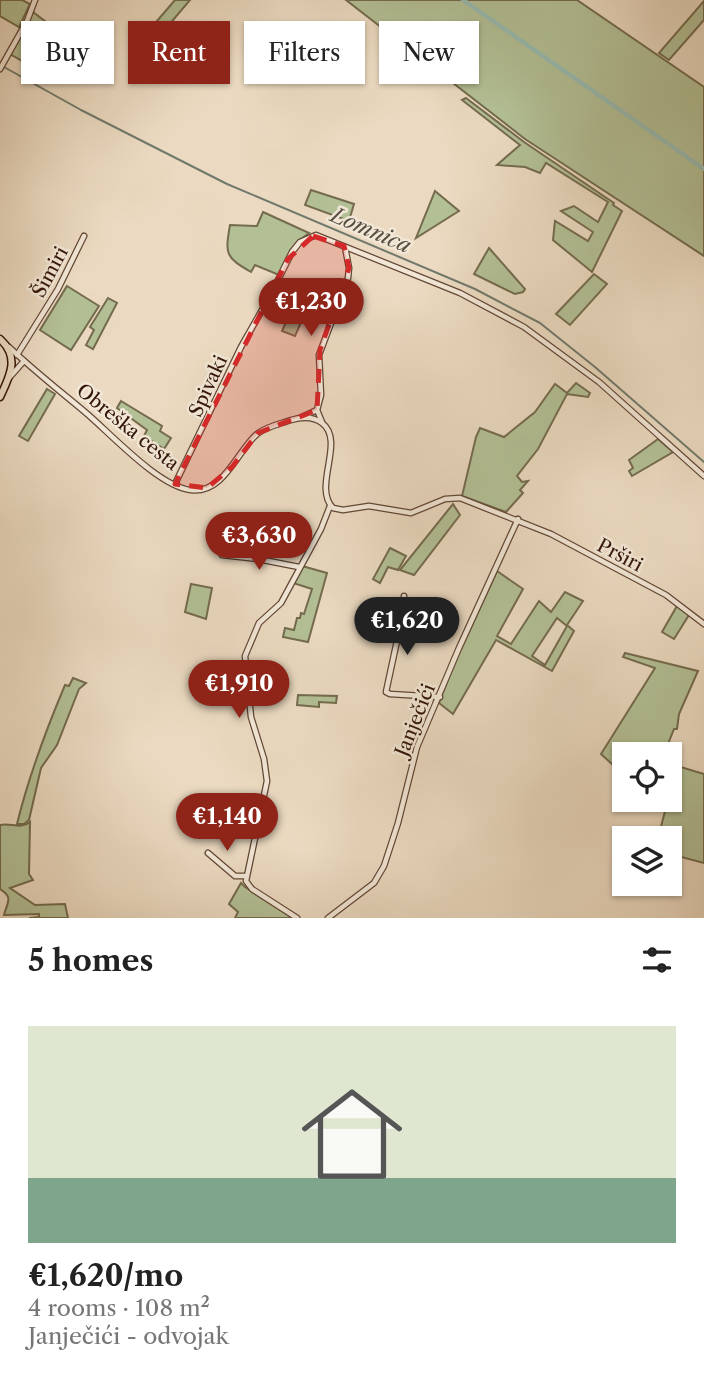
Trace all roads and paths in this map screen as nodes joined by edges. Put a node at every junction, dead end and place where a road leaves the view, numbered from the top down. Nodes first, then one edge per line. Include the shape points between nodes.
1 (35, 0) edge
2 (0, 68) edge
3 (84, 236) dead end
4 (344, 246) junction
5 (0, 339) edge
6 (7, 345) junction
7 (17, 355) junction
8 (24, 361) junction
9 (9, 378) junction
10 (0, 397) edge
11 (317, 410) junction
12 (301, 418) junction
13 (322, 422) junction
14 (704, 476) edge
15 (175, 484) junction
16 (330, 506) junction
17 (518, 519) junction
18 (222, 555) dead end
19 (299, 567) junction
20 (404, 596) dead end
21 (704, 624) edge
22 (440, 697) junction
23 (208, 853) dead end
24 (246, 876) junction
25 (297, 918) edge
26 (328, 918) edge

1 - 2 street
3 - 7 street, Šimiri
4 - 11 street via 348,278 320,350
4 - 14 street via 460,293 524,327 599,382
4 - 15 street, Spivaki via 316,235 300,242 288,258
5 - 6 main road, Obreška cesta
6 - 7 street, Obreška cesta
6 - 9 main road via 13,361
7 - 8 street, Obreška cesta
8 - 9 street
8 - 15 street, Obreška cesta via 157,474
9 - 10 main road
11 - 12 street
11 - 13 street
12 - 13 street, Obreška cesta
12 - 15 street, Obreška cesta via 258,433 232,467 207,488 190,490
13 - 16 street via 331,442 326,484
16 - 17 street via 411,513 455,497
16 - 19 street
17 - 21 street, Prširi via 656,589
17 - 22 street, Janječići
18 - 19 street
19 - 24 street via 279,605 257,626 246,656 250,709 267,781
20 - 22 street via 386,691
22 - 26 street, Janječići via 413,760 384,866 374,883
23 - 24 street via 235,876
24 - 25 street via 252,890

